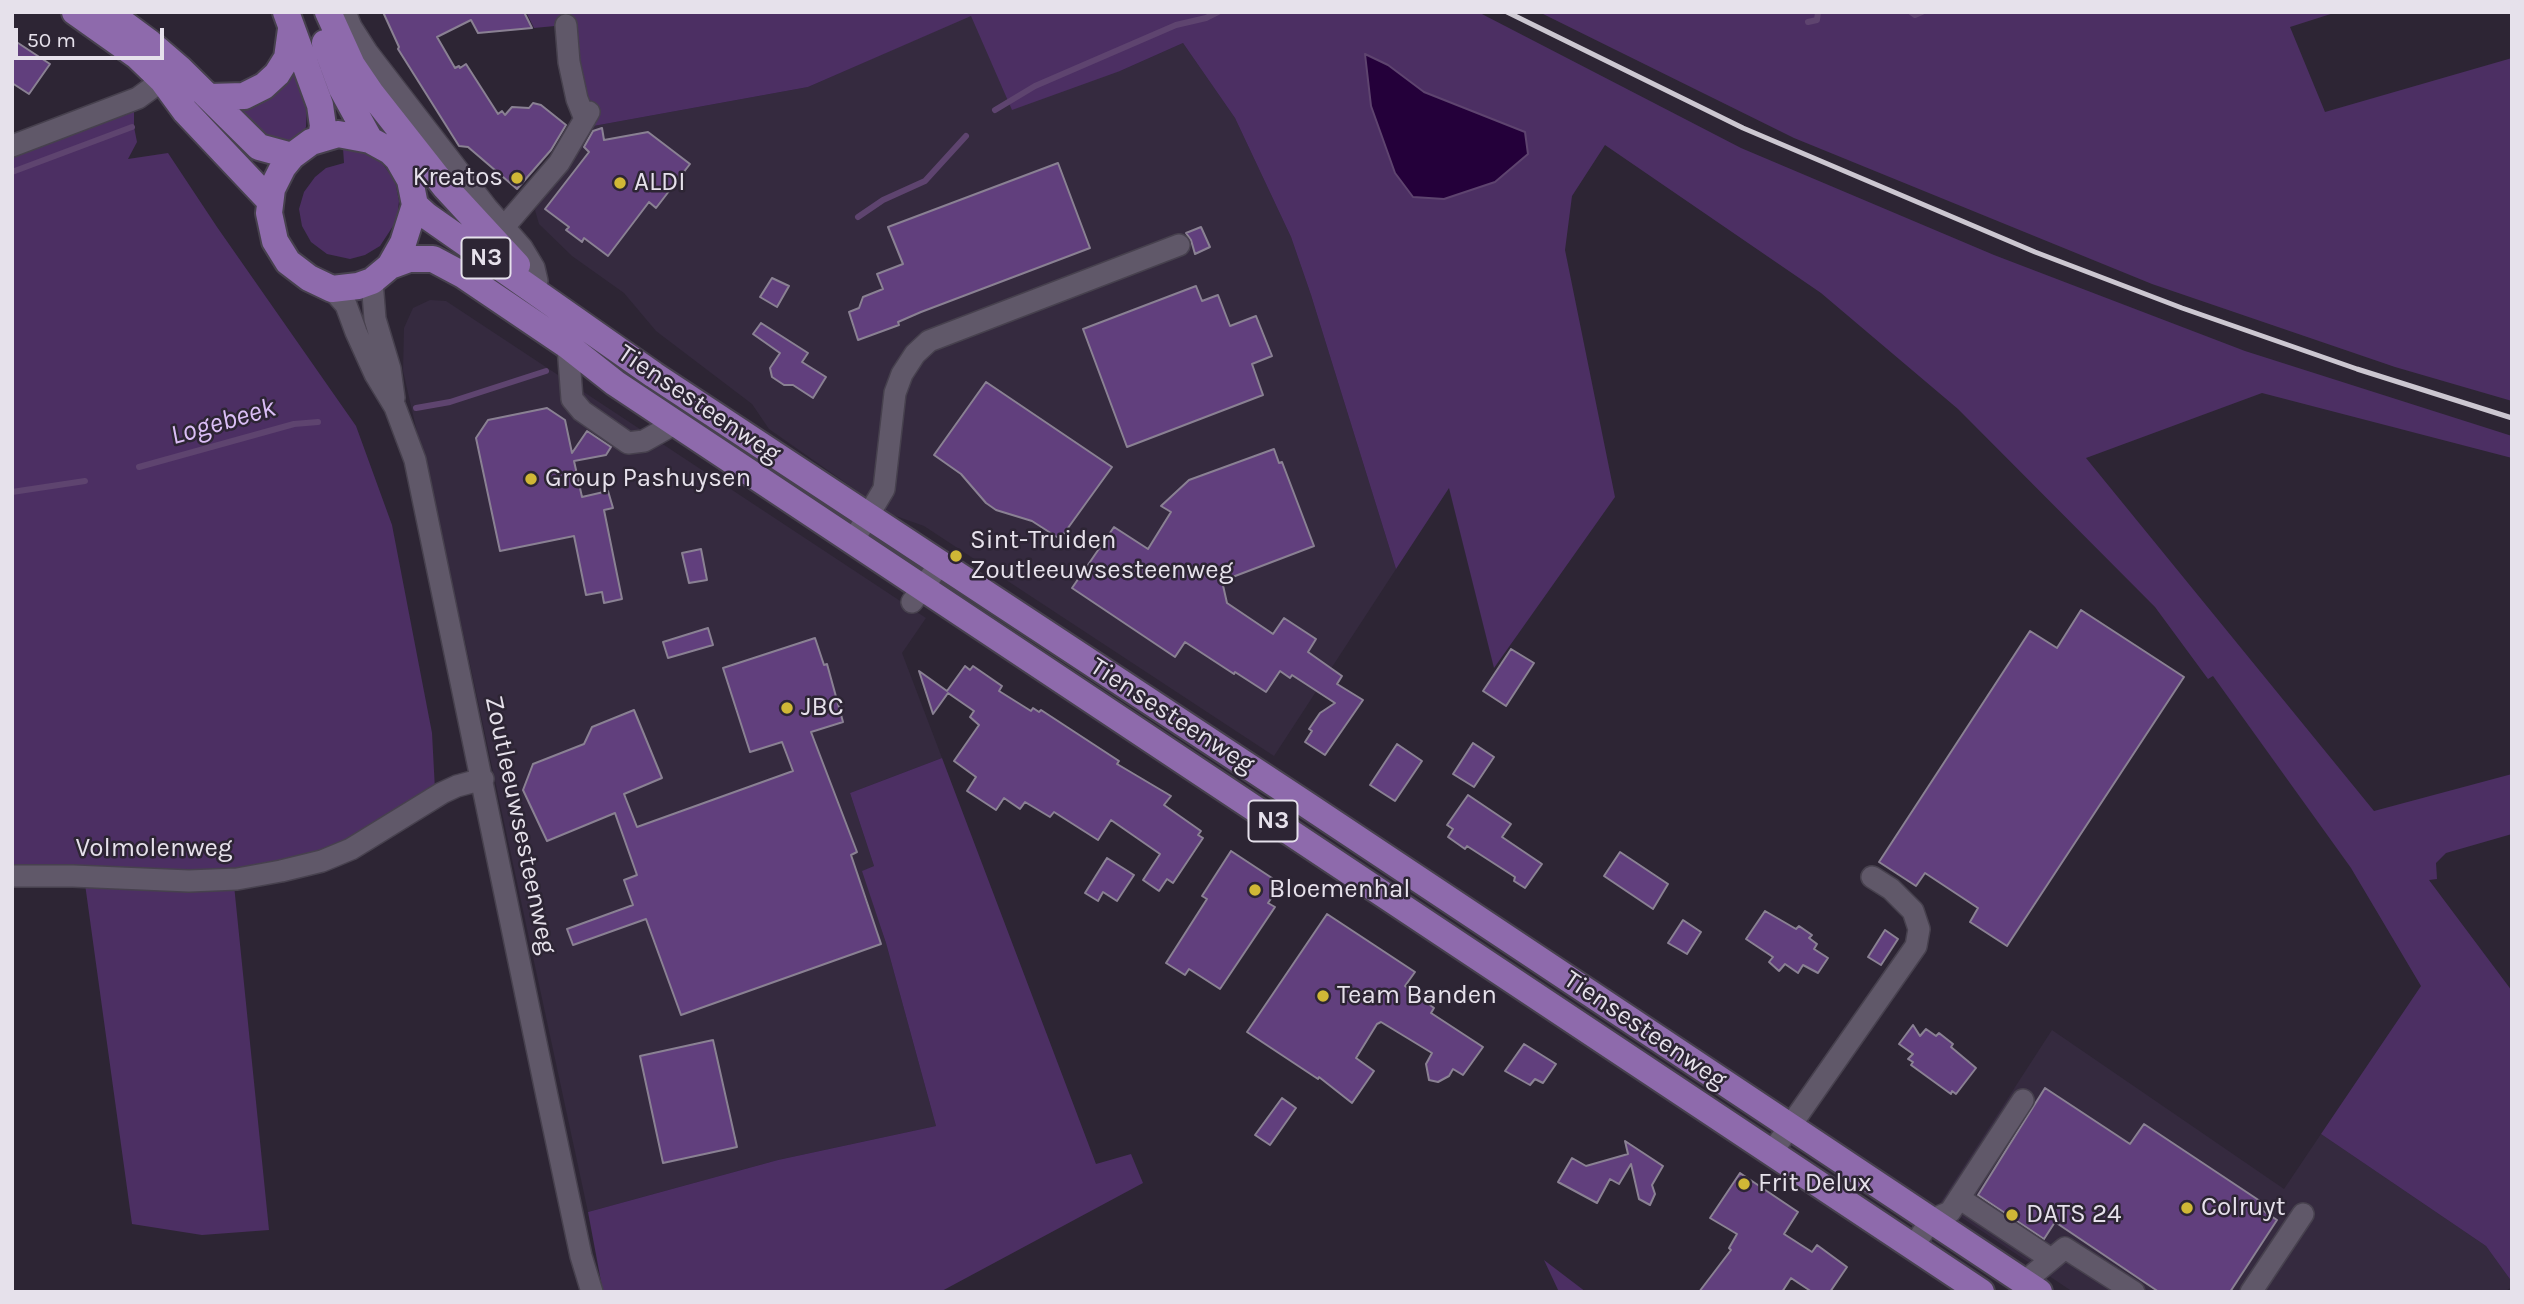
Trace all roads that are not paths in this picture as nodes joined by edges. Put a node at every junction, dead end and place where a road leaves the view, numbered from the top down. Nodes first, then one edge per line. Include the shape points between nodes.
1 (75, 12) edge
2 (108, 12) edge
3 (313, 12) edge
4 (328, 12) edge
5 (345, 12) edge
6 (288, 21) edge
7 (566, 25) dead end
8 (171, 74) junction
9 (208, 97) junction
10 (321, 137) junction
11 (370, 140) junction
12 (12, 146) edge
13 (292, 156) junction
14 (270, 201) junction
15 (415, 205) junction
16 (504, 227) junction
17 (1179, 245) dead end
18 (381, 273) junction
19 (537, 281) junction
20 (332, 289) junction
21 (561, 308) junction
22 (568, 346) junction
23 (395, 407) junction
24 (676, 423) junction
25 (869, 517) junction
26 (853, 541) junction
27 (940, 564) junction
28 (918, 595) junction
29 (483, 779) junction
30 (12, 876) edge
31 (1872, 877) dead end
32 (2023, 1100) dead end
33 (1789, 1126) junction
34 (1772, 1152) junction
35 (1959, 1198) junction
36 (2303, 1214) dead end
37 (1931, 1220) junction
38 (1913, 1247) junction
39 (581, 1256) junction
40 (2051, 1259) junction
41 (2031, 1287) edge
42 (582, 1292) edge
43 (592, 1292) edge
44 (1981, 1292) edge
45 (2134, 1292) edge
46 (2251, 1292) edge

1 - 8 main road
2 - 8 main road via 150,43
3 - 11 main road via 342,89
4 - 19 main road via 352,65 371,93 490,238
5 - 16 street via 367,52
6 - 9 main road via 287,58 277,74 244,96
6 - 10 main road via 320,105
7 - 16 street via 577,99 587,116 559,163
8 - 9 main road
8 - 12 street via 138,98
8 - 14 main road via 185,110
9 - 13 main road via 259,147
10 - 11 main road via 338,134
10 - 13 main road
11 - 15 main road via 398,159 410,180
13 - 14 main road via 276,179
14 - 20 main road via 275,241 288,262
15 - 18 main road via 403,243
15 - 21 main road, Tiensesteenweg / N3
16 - 19 street via 528,258
17 - 25 street via 929,341 902,373 895,393 884,489
18 - 20 main road, N3 via 358,286
18 - 22 main road, Tiensesteenweg / N3 via 409,259 433,259
18 - 23 street, Zoutleeuwsesteenweg via 371,294
19 - 21 main road
20 - 23 street, Zoutleeuwsesteenweg via 346,304 375,374
21 - 25 main road, Tiensesteenweg / N3
22 - 24 main road, Tiensesteenweg / N3
22 - 24 street via 572,399 582,411 628,443 643,442
23 - 29 street, Zoutleeuwsesteenweg via 415,460
24 - 26 main road, Tiensesteenweg / N3
25 - 26 street
25 - 27 main road, Tiensesteenweg / N3
26 - 28 main road, Tiensesteenweg / N3
27 - 28 street
27 - 33 main road, Tiensesteenweg / N3
28 - 34 main road, Tiensesteenweg / N3
29 - 30 street, Volmolenweg via 442,793 351,849 281,872 189,881
29 - 39 street, Zoutleeuwsesteenweg
31 - 33 street via 1913,911 1919,929 1916,946
32 - 35 street
33 - 34 street
33 - 37 main road, Tiensesteenweg / N3
34 - 38 main road, Tiensesteenweg / N3
35 - 37 street via 1950,1212
35 - 40 street
36 - 46 street
37 - 38 street
37 - 41 main road, Tiensesteenweg / N3
38 - 44 main road, Tiensesteenweg / N3
39 - 42 street, Zoutleeuwsesteenweg
39 - 43 street, Zoutleeuwsesteenweg
40 - 41 street
40 - 45 street via 2065,1248

